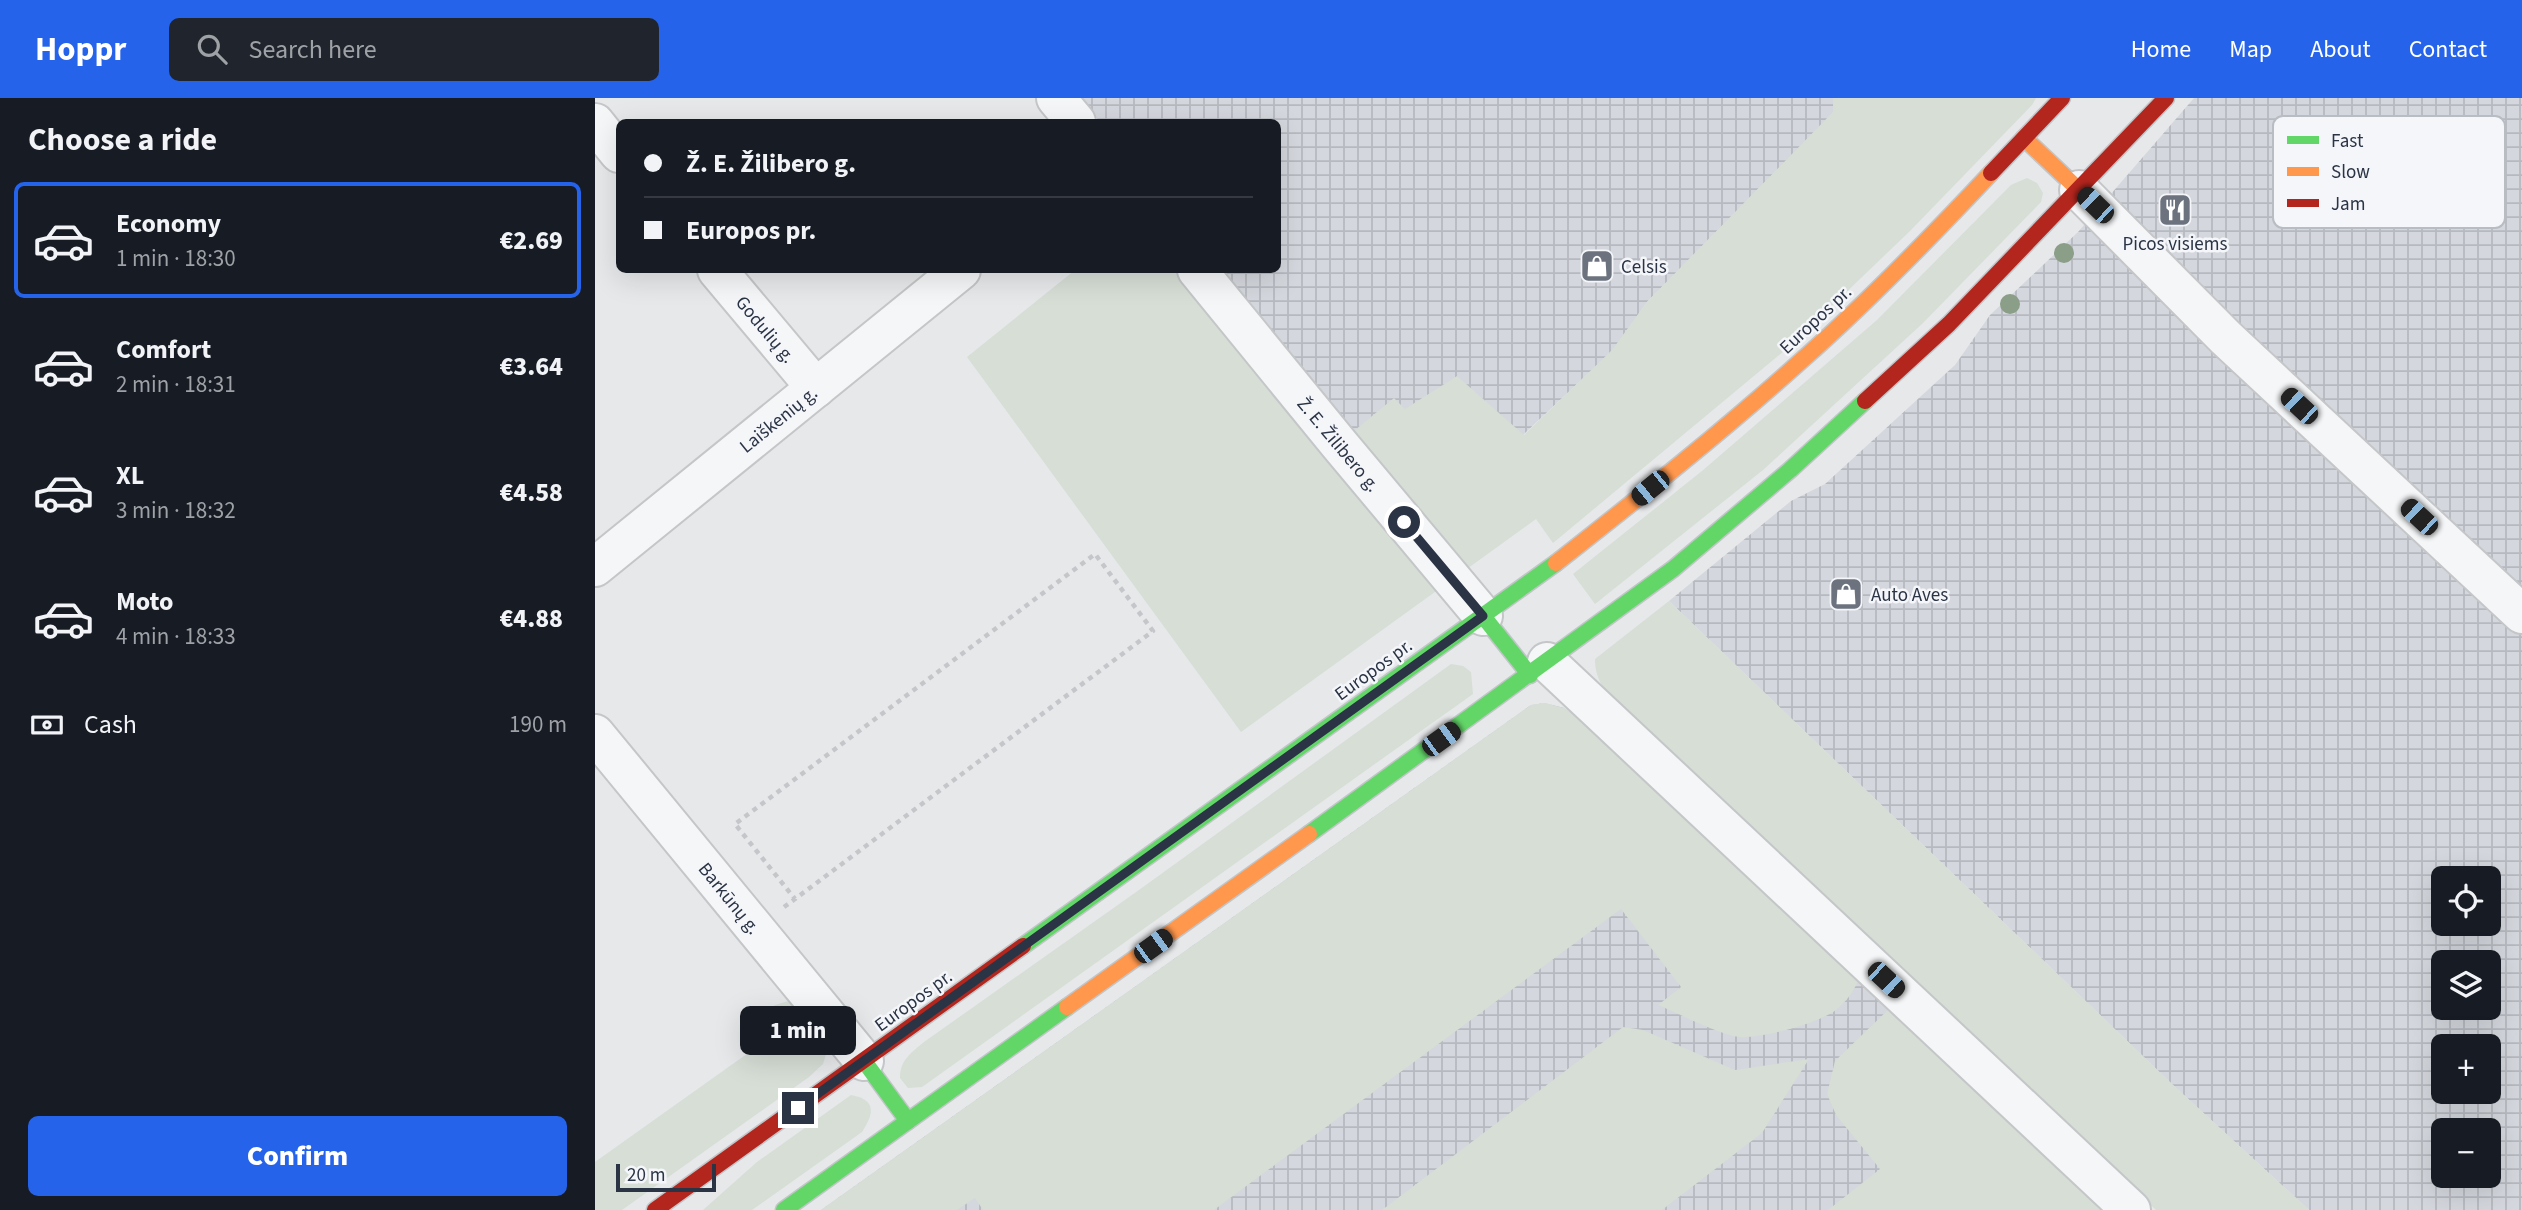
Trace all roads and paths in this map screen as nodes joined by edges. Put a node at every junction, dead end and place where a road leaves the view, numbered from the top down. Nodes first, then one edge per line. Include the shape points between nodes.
1 (1056, 98) edge
2 (2062, 98) edge
3 (2165, 98) edge
4 (1074, 119) edge
5 (595, 123) edge
6 (2024, 138) junction
7 (616, 148) edge
8 (2079, 190) junction
9 (719, 273) edge
10 (957, 273) edge
11 (1199, 273) edge
12 (815, 388) junction
13 (595, 567) edge
14 (2522, 614) edge
15 (1483, 616) junction
16 (1539, 669) junction
17 (595, 734) edge
18 (795, 899) junction
19 (755, 928) junction
20 (865, 1061) junction
21 (908, 1121) junction
22 (655, 1210) edge
23 (784, 1210) edge
24 (2131, 1210) edge

1 - 4 street
2 - 6 main road, Europos pr.
3 - 8 main road
5 - 7 street
6 - 8 main road
6 - 15 main road, Europos pr. via 1882,286 1790,370 1680,465
8 - 14 street via 2226,338
8 - 16 main road via 1949,324 1800,461 1673,569
9 - 12 street, Godulių g.
10 - 12 street, Laiškenių g.
11 - 15 street, Ž. E. Žilibero g.
12 - 13 street, Laiškenių g.
15 - 16 main road
15 - 20 main road, Europos pr.
16 - 21 main road
16 - 24 street
17 - 19 street, Barkūnų g.
18 - 18 path via 1153,631 1095,554 736,824
18 - 19 path
19 - 20 street, Barkūnų g.
20 - 21 main road
20 - 22 main road, Europos pr.
21 - 23 main road

